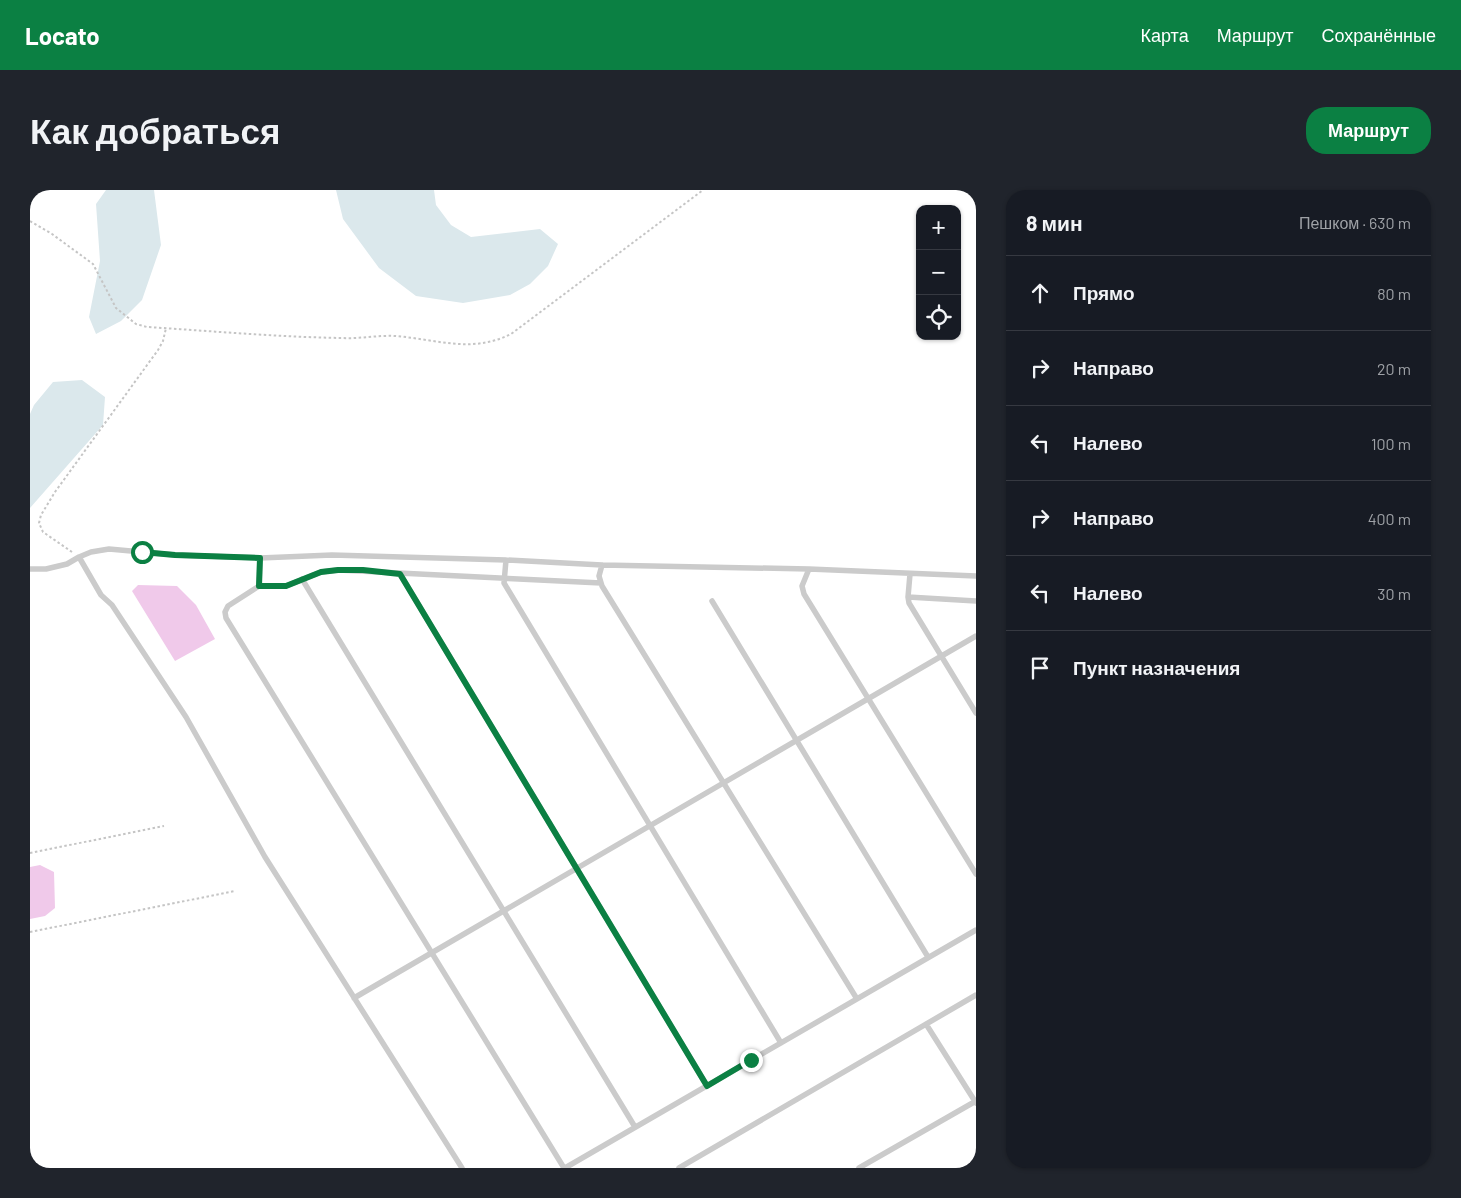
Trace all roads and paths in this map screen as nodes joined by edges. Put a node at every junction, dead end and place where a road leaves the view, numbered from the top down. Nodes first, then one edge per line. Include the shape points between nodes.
1 (703, 190) edge
2 (30, 221) edge
3 (166, 328) junction
4 (79, 557) junction
5 (260, 558) junction
6 (506, 560) junction
7 (602, 565) junction
8 (809, 569) junction
9 (30, 570) edge
10 (400, 574) junction
11 (910, 574) junction
12 (976, 576) edge
13 (505, 578) junction
14 (302, 579) junction
15 (601, 583) junction
16 (259, 586) junction
17 (908, 597) junction
18 (712, 601) dead end
19 (976, 601) edge
20 (976, 636) edge
21 (942, 656) junction
22 (869, 699) junction
23 (976, 713) edge
24 (797, 740) junction
25 (724, 783) junction
26 (164, 826) dead end
27 (650, 826) junction
28 (30, 854) edge
29 (576, 868) junction
30 (976, 874) edge
31 (235, 891) dead end
32 (504, 911) junction
33 (976, 930) edge
34 (30, 932) edge
35 (432, 952) junction
36 (928, 957) junction
37 (976, 995) edge
38 (354, 998) junction
39 (857, 999) junction
40 (926, 1024) junction
41 (781, 1043) junction
42 (707, 1086) junction
43 (976, 1102) edge
44 (635, 1128) junction
45 (462, 1168) edge
46 (565, 1168) edge
47 (679, 1168) edge
48 (859, 1168) edge

1 - 3 path via 512,334 499,340 472,345 395,336 343,338
2 - 3 path via 93,264 116,308 136,324
3 - 4 path via 158,350 41,515 39,523 43,532
4 - 5 lane via 109,549
4 - 9 lane via 67,564
4 - 38 lane via 101,595 112,605 186,717 264,857
5 - 6 lane via 332,555
5 - 16 lane
6 - 7 lane
6 - 13 lane
7 - 8 lane
7 - 15 lane
8 - 11 lane
8 - 22 lane via 802,586 804,594
10 - 13 lane
10 - 14 lane via 338,570
10 - 29 lane
11 - 12 lane
11 - 17 lane
13 - 15 lane
13 - 27 lane via 504,583
14 - 16 lane via 286,586
14 - 32 lane
15 - 25 lane
16 - 35 lane via 228,606 226,618
17 - 19 lane
17 - 21 lane
18 - 24 lane
20 - 21 lane
21 - 22 lane
21 - 23 lane
22 - 24 lane
22 - 30 lane
24 - 25 lane
24 - 36 lane
25 - 27 lane
25 - 39 lane
26 - 28 path
27 - 29 lane
27 - 41 lane
29 - 32 lane
29 - 42 lane
31 - 34 path
32 - 35 lane
32 - 44 lane
33 - 36 lane
35 - 38 lane
35 - 46 lane
36 - 39 lane
37 - 40 lane
38 - 45 lane
39 - 41 lane
40 - 43 lane
40 - 47 lane
41 - 42 lane
42 - 44 lane
43 - 48 lane
44 - 46 lane

